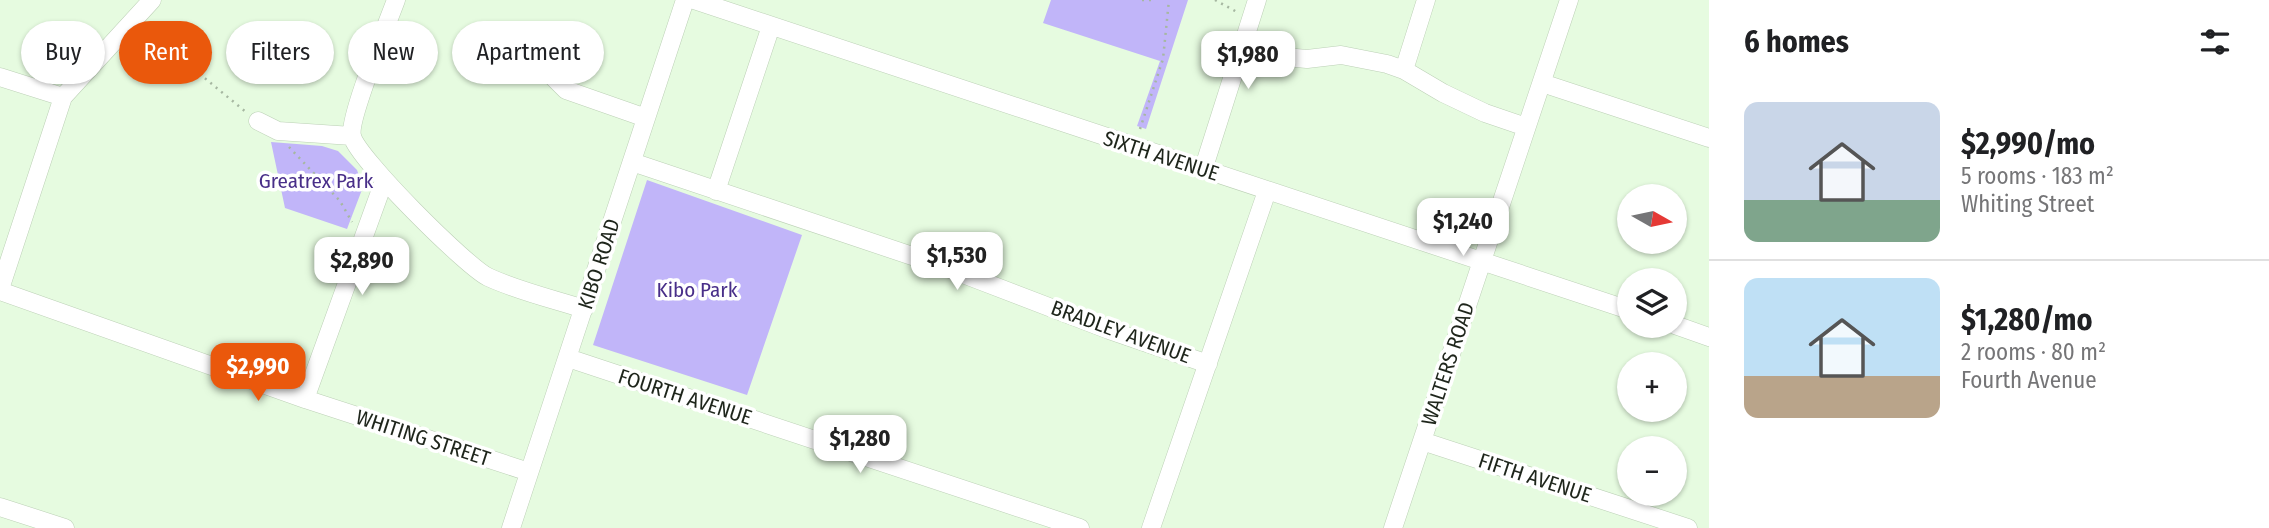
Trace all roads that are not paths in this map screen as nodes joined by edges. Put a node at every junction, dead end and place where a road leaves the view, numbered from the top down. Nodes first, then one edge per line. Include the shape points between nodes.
1 (152, 0) edge
2 (396, 0) edge
3 (685, 0) edge
4 (694, 0) edge
5 (1257, 0) edge
6 (1426, 0) edge
7 (1569, 0) edge
8 (771, 26) junction
9 (1243, 46) junction
10 (1405, 70) junction
11 (0, 77) edge
12 (1542, 83) junction
13 (560, 84) edge
14 (64, 97) junction
15 (646, 118) junction
16 (258, 121) dead end
17 (1526, 127) junction
18 (352, 136) junction
19 (1709, 138) edge
20 (632, 162) junction
21 (1203, 170) junction
22 (384, 181) junction
23 (716, 191) junction
24 (1267, 191) junction
25 (1482, 261) junction
26 (0, 290) edge
27 (1617, 306) edge
28 (584, 309) junction
29 (1687, 329) edge
30 (1709, 337) edge
31 (568, 358) junction
32 (1208, 363) junction
33 (304, 399) junction
34 (1422, 441) junction
35 (529, 472) junction
36 (0, 507) edge
37 (65, 528) edge
38 (511, 528) edge
39 (1080, 528) edge
40 (1151, 528) edge
41 (1393, 528) edge
42 (1688, 528) edge

1 - 14 street
2 - 18 street
3 - 15 street, KIBO ROAD
4 - 8 street, SIXTH AVENUE
5 - 9 street
6 - 10 street
7 - 12 street, WALTERS ROAD
8 - 21 street, SIXTH AVENUE
8 - 23 street
9 - 10 street via 1285,57 1341,55
9 - 21 street
10 - 17 street via 1485,113
11 - 14 street
12 - 17 street, WALTERS ROAD
12 - 19 street
13 - 15 street
14 - 26 street
15 - 20 street, KIBO ROAD
16 - 18 street via 278,131
17 - 25 street, WALTERS ROAD
18 - 22 street
20 - 23 street, BRADLEY AVENUE
20 - 28 street, KIBO ROAD
21 - 24 street, SIXTH AVENUE
22 - 28 street via 481,273
22 - 33 street
23 - 32 street, BRADLEY AVENUE
24 - 25 street, SIXTH AVENUE
24 - 32 street
25 - 27 street, SIXTH AVENUE
25 - 34 street, WALTERS ROAD
26 - 33 street, WHITING STREET
28 - 31 street, KIBO ROAD
29 - 30 street
31 - 35 street, KIBO ROAD
31 - 39 street, FOURTH AVENUE
32 - 40 street
33 - 35 street, WHITING STREET
34 - 41 street, WALTERS ROAD
34 - 42 street, FIFTH AVENUE
35 - 38 street, KIBO ROAD
36 - 37 street

